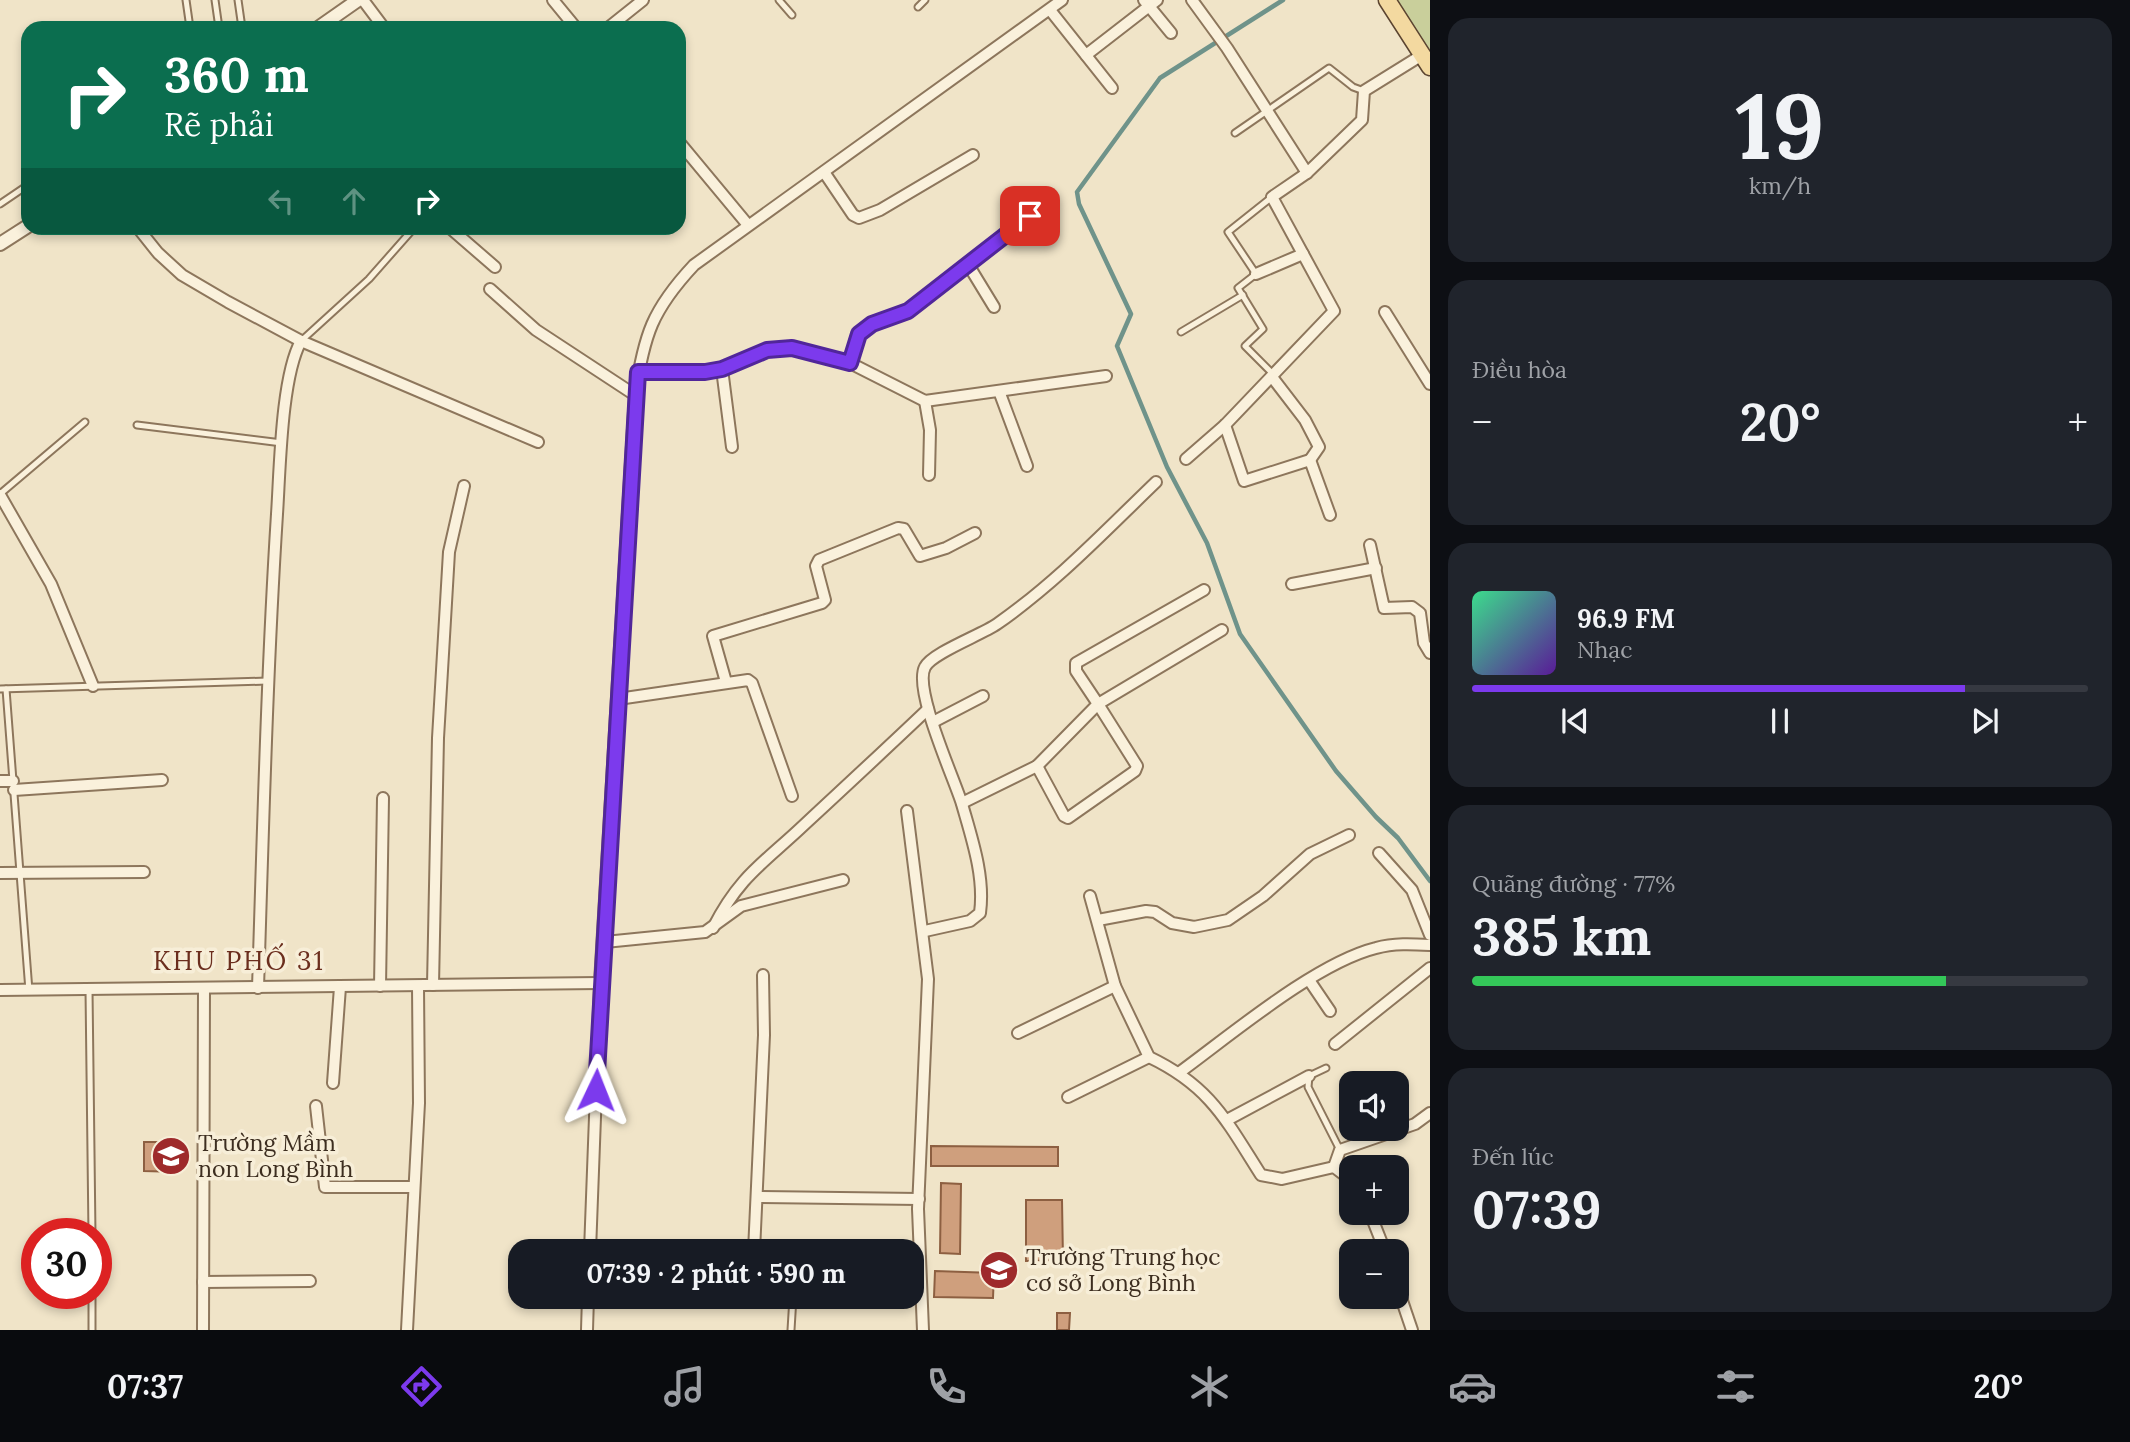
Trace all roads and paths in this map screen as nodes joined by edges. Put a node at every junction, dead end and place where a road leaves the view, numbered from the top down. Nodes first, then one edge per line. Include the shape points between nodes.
1 (186, 0) edge
2 (215, 0) edge
3 (238, 0) edge
4 (361, 0) edge
5 (553, 0) edge
6 (643, 0) edge
7 (779, 0) edge
8 (925, 0) edge
9 (1062, 0) edge
10 (1192, 0) edge
11 (1387, 0) edge
12 (1149, 2) edge
13 (918, 6) dead end
14 (1050, 10) junction
15 (792, 15) dead end
16 (189, 21) edge
17 (218, 21) edge
18 (241, 21) edge
19 (329, 21) edge
20 (378, 21) edge
21 (570, 21) edge
22 (617, 21) edge
23 (1171, 33) dead end
24 (1086, 55) junction
25 (1426, 61) edge
26 (1112, 88) dead end
27 (1364, 91) junction
28 (1267, 111) junction
29 (1236, 133) dead end
30 (686, 150) edge
31 (973, 155) dead end
32 (824, 172) junction
33 (1307, 173) junction
34 (21, 190) edge
35 (1272, 197) junction
36 (0, 204) edge
37 (1030, 216) dead end
38 (748, 225) junction
39 (21, 230) edge
40 (144, 235) edge
41 (408, 235) edge
42 (458, 235) edge
43 (0, 244) edge
44 (1303, 254) junction
45 (969, 266) junction
46 (495, 267) dead end
47 (1256, 274) junction
48 (491, 289) dead end
49 (1243, 295) junction
50 (994, 307) dead end
51 (1385, 312) dead end
52 (1181, 332) dead end
53 (301, 341) junction
54 (850, 363) junction
55 (722, 369) junction
56 (638, 372) junction
57 (1106, 376) dead end
58 (1273, 376) junction
59 (1430, 384) edge
60 (999, 391) junction
61 (635, 395) junction
62 (925, 401) junction
63 (85, 422) dead end
64 (136, 425) dead end
65 (1225, 425) junction
66 (538, 442) dead end
67 (282, 443) junction
68 (732, 447) dead end
69 (1186, 459) dead end
70 (1310, 460) junction
71 (1027, 466) dead end
72 (929, 475) dead end
73 (1156, 482) dead end
74 (464, 486) dead end
75 (0, 494) edge
76 (1330, 515) dead end
77 (975, 533) dead end
78 (1370, 545) dead end
79 (1376, 568) junction
80 (1292, 584) dead end
81 (1205, 590) dead end
82 (1223, 629) dead end
83 (1430, 653) edge
84 (267, 681) junction
85 (726, 682) junction
86 (93, 686) junction
87 (3, 689) edge
88 (983, 696) dead end
89 (618, 699) junction
90 (1098, 704) junction
91 (928, 709) junction
92 (933, 722) junction
93 (1037, 766) junction
94 (162, 780) dead end
95 (0, 781) edge
96 (13, 785) junction
97 (792, 796) dead end
98 (383, 798) dead end
99 (962, 803) junction
100 (907, 811) dead end
101 (1349, 835) dead end
102 (1379, 853) dead end
103 (144, 872) dead end
104 (0, 873) edge
105 (20, 873) junction
106 (843, 880) dead end
107 (1090, 897) dead end
108 (1098, 920) junction
109 (713, 928) junction
110 (925, 931) junction
111 (1430, 935) edge
112 (605, 942) junction
113 (1430, 945) edge
114 (1430, 968) edge
115 (763, 975) dead end
116 (1309, 980) junction
117 (600, 983) junction
118 (433, 985) junction
119 (380, 986) junction
120 (418, 986) junction
121 (1115, 986) junction
122 (340, 987) junction
123 (204, 988) junction
124 (258, 988) junction
125 (0, 990) edge
126 (89, 990) junction
127 (29, 991) junction
128 (1330, 1011) dead end
129 (1018, 1032) dead end
130 (1335, 1044) dead end
131 (1149, 1057) junction
132 (1326, 1068) dead end
133 (1180, 1072) junction
134 (1309, 1076) junction
135 (333, 1083) dead end
136 (1068, 1097) dead end
137 (316, 1106) dead end
138 (1430, 1112) edge
139 (1227, 1120) junction
140 (1340, 1150) junction
141 (1334, 1167) junction
142 (1339, 1171) edge
143 (413, 1187) junction
144 (757, 1197) junction
145 (919, 1199) junction
146 (92, 1218) edge
147 (590, 1239) edge
148 (755, 1239) edge
149 (310, 1281) dead end
150 (203, 1282) junction
151 (92, 1309) edge
152 (588, 1309) edge
153 (792, 1309) edge
154 (1405, 1309) edge
155 (92, 1330) edge
156 (204, 1330) edge
157 (407, 1330) edge
158 (587, 1330) edge
159 (791, 1330) edge
160 (923, 1330) edge
161 (1412, 1330) edge

1 - 16 lane
2 - 17 lane
3 - 18 lane
4 - 19 street
4 - 20 street
5 - 21 street
6 - 22 street
7 - 15 lane
8 - 13 lane
9 - 14 street
10 - 28 street
11 - 25 main road
12 - 23 street
12 - 24 street
14 - 24 street
14 - 32 street
24 - 26 street
25 - 27 street
27 - 28 lane via 1329,68
27 - 33 street via 1362,120
28 - 29 lane
28 - 33 street
30 - 38 street
31 - 32 street via 880,211 859,218
32 - 38 street
33 - 35 street
34 - 36 lane
35 - 44 street
35 - 47 lane via 1228,232
37 - 45 street
38 - 56 street via 694,265 665,298 645,340
39 - 43 street
40 - 53 street via 182,275
41 - 53 lane via 369,279
42 - 46 street
44 - 47 street
44 - 58 street via 1334,311
45 - 50 street
45 - 54 street via 908,311 872,324 859,334
47 - 49 lane via 1238,288
48 - 61 street via 536,330
49 - 52 lane
49 - 58 lane via 1264,329 1245,346
51 - 59 street
53 - 66 street
53 - 67 street via 295,351
54 - 55 street via 792,348 767,350
54 - 62 street
55 - 56 street
55 - 68 street
56 - 61 street
57 - 60 street
58 - 65 street
58 - 70 street via 1319,447
60 - 62 street
60 - 71 street
61 - 89 street
62 - 72 street
63 - 75 lane
64 - 67 lane
65 - 69 street
65 - 70 street via 1244,481
67 - 84 street
70 - 76 street
73 - 91 street via 1023,606 981,635 931,660 922,679
74 - 118 street via 449,552 438,738
75 - 86 street via 51,584
77 - 85 street via 920,556 904,529 898,528 819,560 822,603 713,636
78 - 79 street
79 - 80 street
79 - 83 street via 1384,608 1412,607 1420,613
81 - 90 street via 1076,663 1076,671
82 - 90 street
84 - 86 lane
84 - 124 street
85 - 89 street
85 - 97 street via 742,679 752,683
86 - 87 lane
87 - 96 lane
88 - 92 street
89 - 112 street
90 - 93 street
90 - 93 street via 1137,766 1135,771 1068,818
91 - 92 street
91 - 109 street via 754,868 736,887
92 - 99 street
93 - 99 street
94 - 96 street
95 - 96 street
96 - 105 lane
98 - 119 street
99 - 110 street via 984,890 980,913 970,921
100 - 110 street
101 - 108 street via 1310,854 1228,920 1194,927 1146,911
102 - 111 street via 1412,890
103 - 105 street
104 - 105 street
105 - 127 lane
106 - 109 street via 741,906
107 - 108 street
108 - 121 street
109 - 112 street via 697,934
110 - 145 street via 928,979
112 - 117 street
113 - 116 street via 1375,948
114 - 130 street
115 - 144 street via 765,1035
116 - 128 street
116 - 133 street
117 - 118 street
117 - 147 street
118 - 120 street
119 - 120 street
119 - 122 street
120 - 143 street
121 - 129 street
121 - 131 street
122 - 124 street
122 - 135 street
123 - 124 street
123 - 126 street
123 - 150 street
125 - 127 street
126 - 127 street
126 - 146 lane
131 - 133 street
131 - 136 street
132 - 134 lane
133 - 139 street via 1202,1089
134 - 139 street
134 - 140 lane via 1308,1087
137 - 143 street via 325,1187
138 - 140 street via 1415,1124
139 - 141 street via 1261,1175 1282,1179
140 - 141 street
141 - 142 street
143 - 157 street
144 - 145 street
144 - 148 street
145 - 160 street
149 - 150 street
150 - 156 street
151 - 155 lane
152 - 158 street
153 - 159 lane
154 - 161 street

